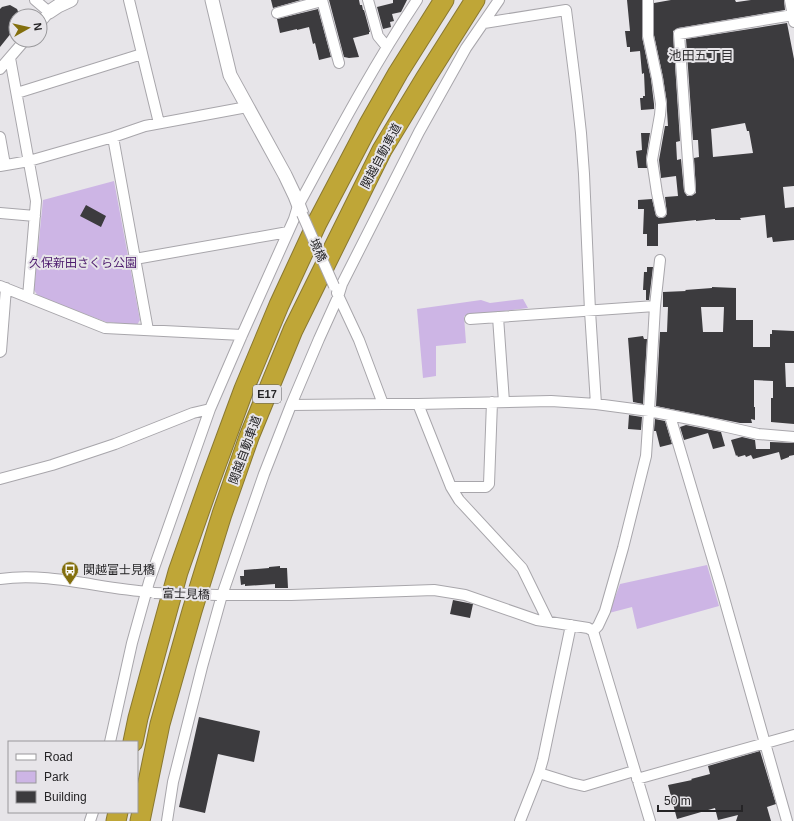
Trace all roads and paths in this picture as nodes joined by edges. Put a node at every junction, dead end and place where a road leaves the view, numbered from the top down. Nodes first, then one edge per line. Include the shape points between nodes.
1 (35, 0) edge
2 (71, 0) edge
3 (128, 0) edge
4 (212, 0) edge
5 (368, 0) edge
6 (417, 0) edge
7 (444, 0) edge
8 (474, 0) edge
9 (499, 0) edge
10 (648, 0) edge
11 (790, 0) edge
12 (322, 1) edge
13 (49, 12) joint
14 (277, 13) dead end
15 (793, 19) edge
16 (484, 23) junction
17 (387, 47) junction
18 (18, 48) edge
19 (142, 54) junction
20 (10, 58) junction
21 (338, 63) dead end
22 (0, 69) edge
23 (17, 93) junction
24 (247, 107) junction
25 (159, 123) junction
26 (0, 137) edge
27 (113, 137) junction
28 (29, 161) junction
29 (3, 165) edge
30 (690, 190) dead end
31 (300, 210) junction
32 (661, 212) dead end
33 (0, 213) edge
34 (35, 216) junction
35 (288, 232) junction
36 (135, 260) junction
37 (660, 260) dead end
38 (3, 287) edge
39 (28, 297) junction
40 (338, 297) junction
41 (655, 306) junction
42 (590, 311) junction
43 (498, 318) junction
44 (470, 319) dead end
45 (148, 330) junction
46 (242, 335) junction
47 (0, 352) edge
48 (492, 402) junction
49 (504, 402) junction
50 (383, 404) junction
51 (418, 404) junction
52 (596, 404) junction
53 (291, 405) junction
54 (210, 409) junction
55 (650, 411) junction
56 (670, 416) junction
57 (794, 437) edge
58 (0, 479) edge
59 (451, 487) junction
60 (0, 579) edge
61 (150, 592) junction
62 (220, 595) junction
63 (548, 621) junction
64 (571, 625) junction
65 (593, 631) junction
66 (794, 735) edge
67 (110, 741) edge
68 (133, 741) edge
69 (765, 743) junction
70 (539, 773) junction
71 (636, 775) junction
72 (140, 821) edge
73 (167, 821) edge
74 (520, 821) edge
75 (650, 821) edge
76 (787, 821) edge

1 - 13 street
2 - 13 street
3 - 19 street
4 - 24 street via 230,75
5 - 17 street via 378,36
6 - 17 street
7 - 68 highway, 関越自動車道 / E17 via 369,124 317,223 279,305 242,396 178,572
8 - 72 highway, 関越自動車道 / E17 via 382,150 293,330 249,437 190,618 160,724
9 - 16 street
10 - 32 street via 648,36 660,104 652,160
11 - 15 street
12 - 14 street
12 - 21 street
15 - 30 street via 679,34
16 - 40 street via 466,48 419,132 342,284
16 - 42 street via 566,10 581,134
17 - 31 street via 348,113
18 - 20 street
19 - 23 street
19 - 25 street
20 - 22 street
20 - 23 street
23 - 28 street
24 - 25 street
24 - 31 street via 285,175
25 - 27 street
26 - 29 street
27 - 28 street
27 - 36 street
28 - 29 street
28 - 34 street via 36,201
31 - 35 street
31 - 40 street, 境橋, bridge
33 - 34 street
34 - 39 street
35 - 36 street
35 - 46 street
36 - 45 street
37 - 41 street
38 - 39 street
38 - 47 street
39 - 45 street via 105,328
40 - 50 street, 境橋 via 359,340
40 - 53 street
41 - 42 street
41 - 55 street
42 - 43 street
42 - 52 street
43 - 44 street
43 - 49 street
45 - 46 street
46 - 54 street
48 - 49 street
48 - 51 street
48 - 59 street via 489,484 486,487
49 - 52 street via 551,401
50 - 51 street
50 - 53 street
51 - 59 street
52 - 55 street
53 - 62 street
54 - 58 street via 52,465
54 - 61 street
55 - 56 street
55 - 65 street via 646,456 624,548 605,611
56 - 57 street via 758,434
56 - 69 street
59 - 63 street via 459,500 522,568
60 - 61 street, 富士見橋 via 46,577
61 - 62 street, 富士見橋, bridge
61 - 67 street via 132,643
62 - 63 street, 富士見橋 via 434,590 465,595 537,620
62 - 73 street via 173,782
63 - 64 street, 富士見橋
64 - 65 street, 富士見橋
64 - 70 street
65 - 71 street
66 - 69 street
69 - 71 street
69 - 76 street
70 - 71 street via 584,786
70 - 74 street
71 - 75 street

